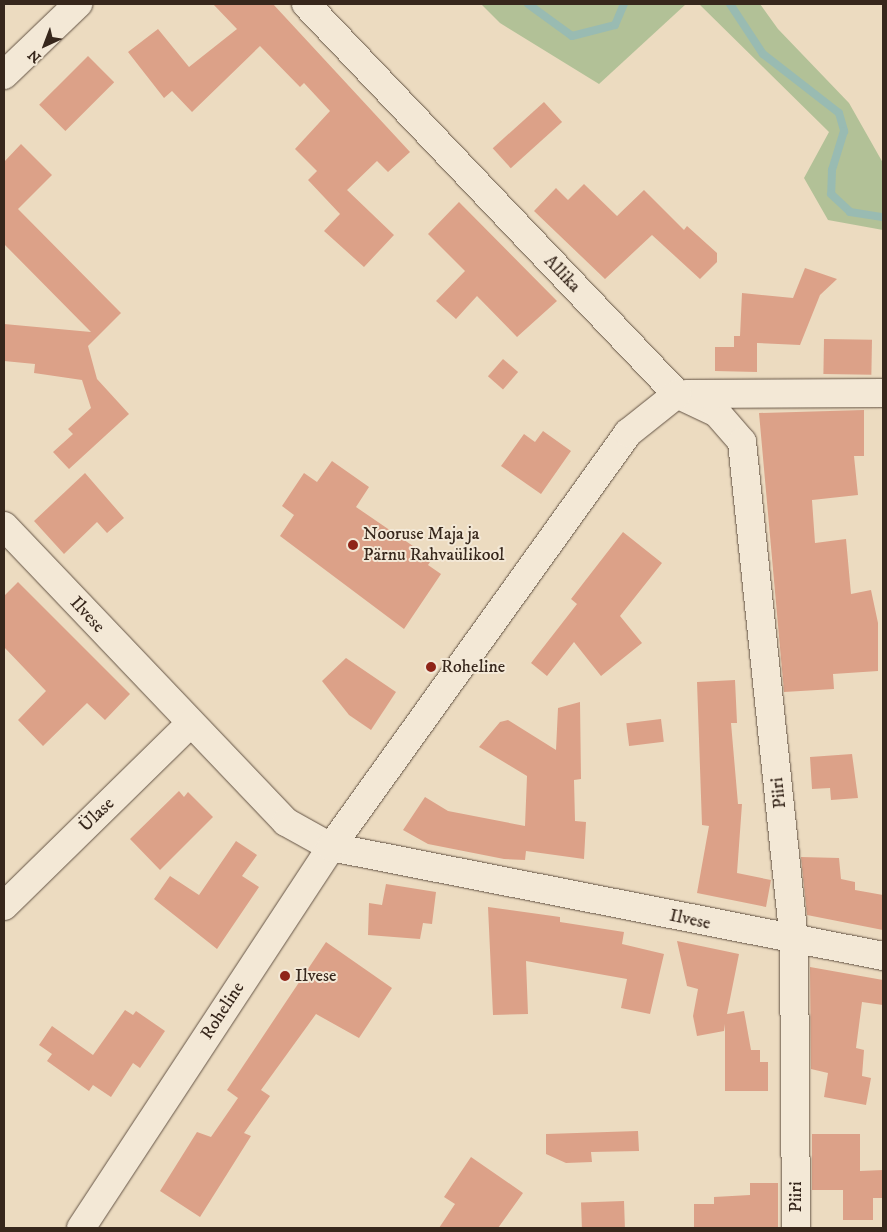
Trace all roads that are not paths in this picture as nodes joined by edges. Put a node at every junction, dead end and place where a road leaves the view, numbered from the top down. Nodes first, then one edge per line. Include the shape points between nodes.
1 (78, 4) edge
2 (306, 4) edge
3 (4, 75) edge
4 (883, 392) edge
5 (677, 394) junction
6 (4, 526) edge
7 (190, 724) junction
8 (331, 847) junction
9 (4, 906) edge
10 (794, 941) junction
11 (883, 956) edge
12 (81, 1228) edge
13 (796, 1228) edge

1 - 3 street
2 - 5 street, Allika
4 - 5 street
5 - 8 street, Roheline via 628,433
5 - 10 street, Piiri via 717,413 742,442
6 - 7 street, Ilvese
7 - 8 street, Ilvese via 286,822
7 - 9 street, Ülase
8 - 10 street, Ilvese
8 - 12 street, Roheline
10 - 11 street, Ilvese
10 - 13 street, Piiri

